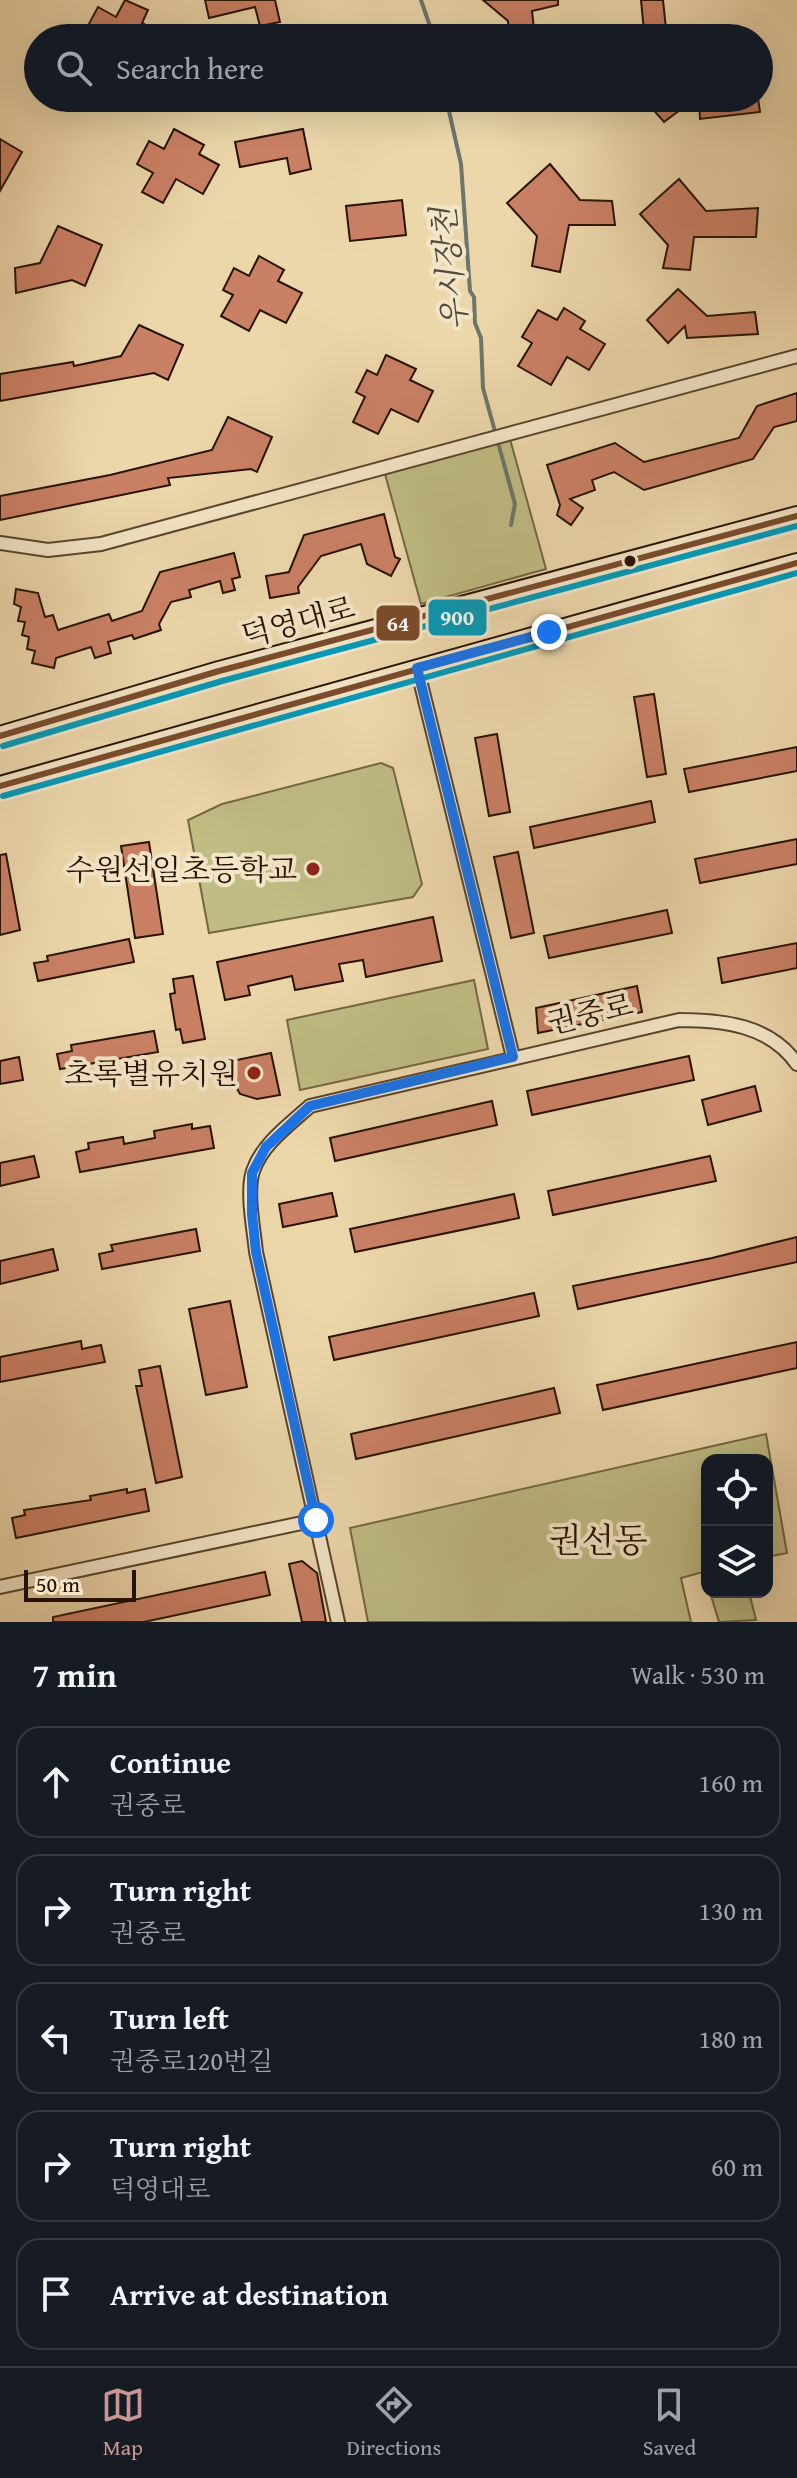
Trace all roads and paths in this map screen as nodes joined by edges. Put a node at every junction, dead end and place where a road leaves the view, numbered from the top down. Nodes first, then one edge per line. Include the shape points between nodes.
1 (797, 356) edge
2 (797, 516) edge
3 (0, 543) edge
4 (797, 563) edge
5 (417, 668) junction
6 (0, 736) edge
7 (0, 786) edge
8 (513, 1057) junction
9 (797, 1064) edge
10 (316, 1520) junction
11 (0, 1587) edge
12 (338, 1622) edge

1 - 3 street via 101,544 48,550
2 - 6 main road, 덕영대로 via 219,671
4 - 5 main road
5 - 7 main road
5 - 8 street
8 - 9 street, 권중로 via 679,1020 711,1020 752,1027
8 - 10 street, 권중로 via 310,1106 266,1147 252,1173 256,1252
10 - 11 street
10 - 12 street, 권중로

